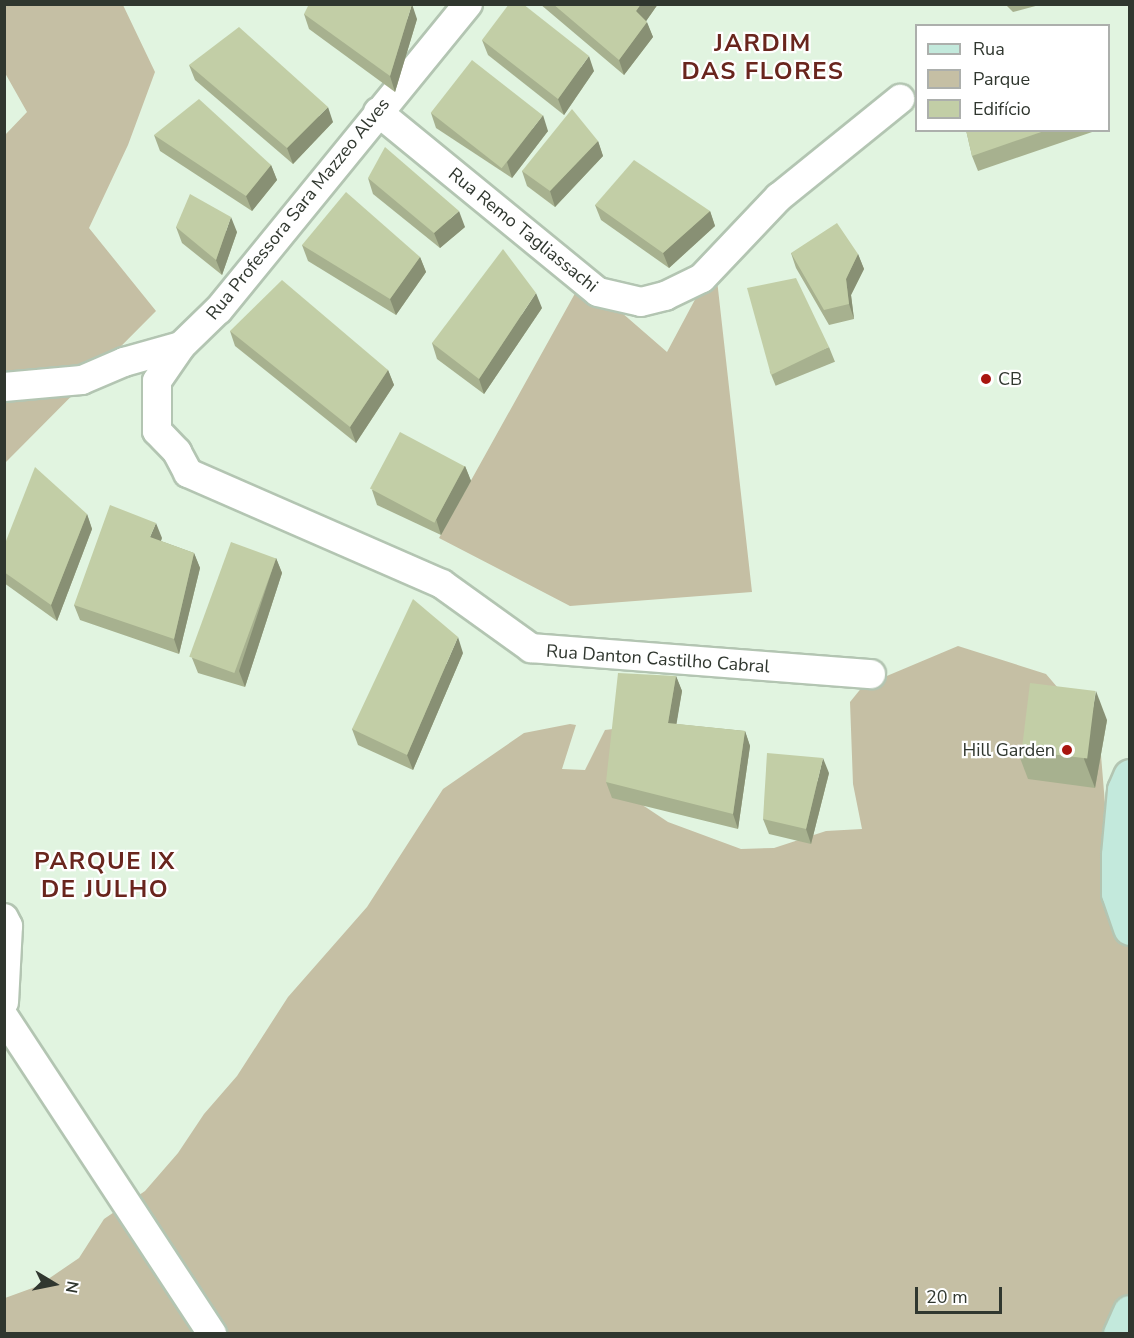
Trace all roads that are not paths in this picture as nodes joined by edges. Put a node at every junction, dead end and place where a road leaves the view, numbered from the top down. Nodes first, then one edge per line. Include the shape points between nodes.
1 (468, 4) edge
2 (900, 99) dead end
3 (378, 112) junction
4 (181, 346) junction
5 (4, 387) edge
6 (177, 452) joint
7 (871, 675) dead end
8 (1130, 776) edge
9 (4, 918) edge
10 (1130, 928) edge
11 (4, 1002) edge
12 (4, 1017) edge
13 (1130, 1312) edge
14 (212, 1334) edge
15 (1120, 1334) edge

1 - 3 street, Rua Professora Sara Mazzeo Alves
2 - 3 street, Rua Remo Tagliassachi via 779,197 702,278 666,296 641,302 598,292
3 - 4 street, Rua Professora Sara Mazzeo Alves via 218,310
4 - 5 street via 124,362 81,380
4 - 6 street, Rua Professora Sara Mazzeo Alves via 157,381 154,406 157,431
6 - 7 street, Rua Danton Castilho Cabral via 188,473 442,584 531,648
8 - 10 street via 1124,789 1118,893
9 - 11 street via 8,926
12 - 14 street
13 - 15 street

